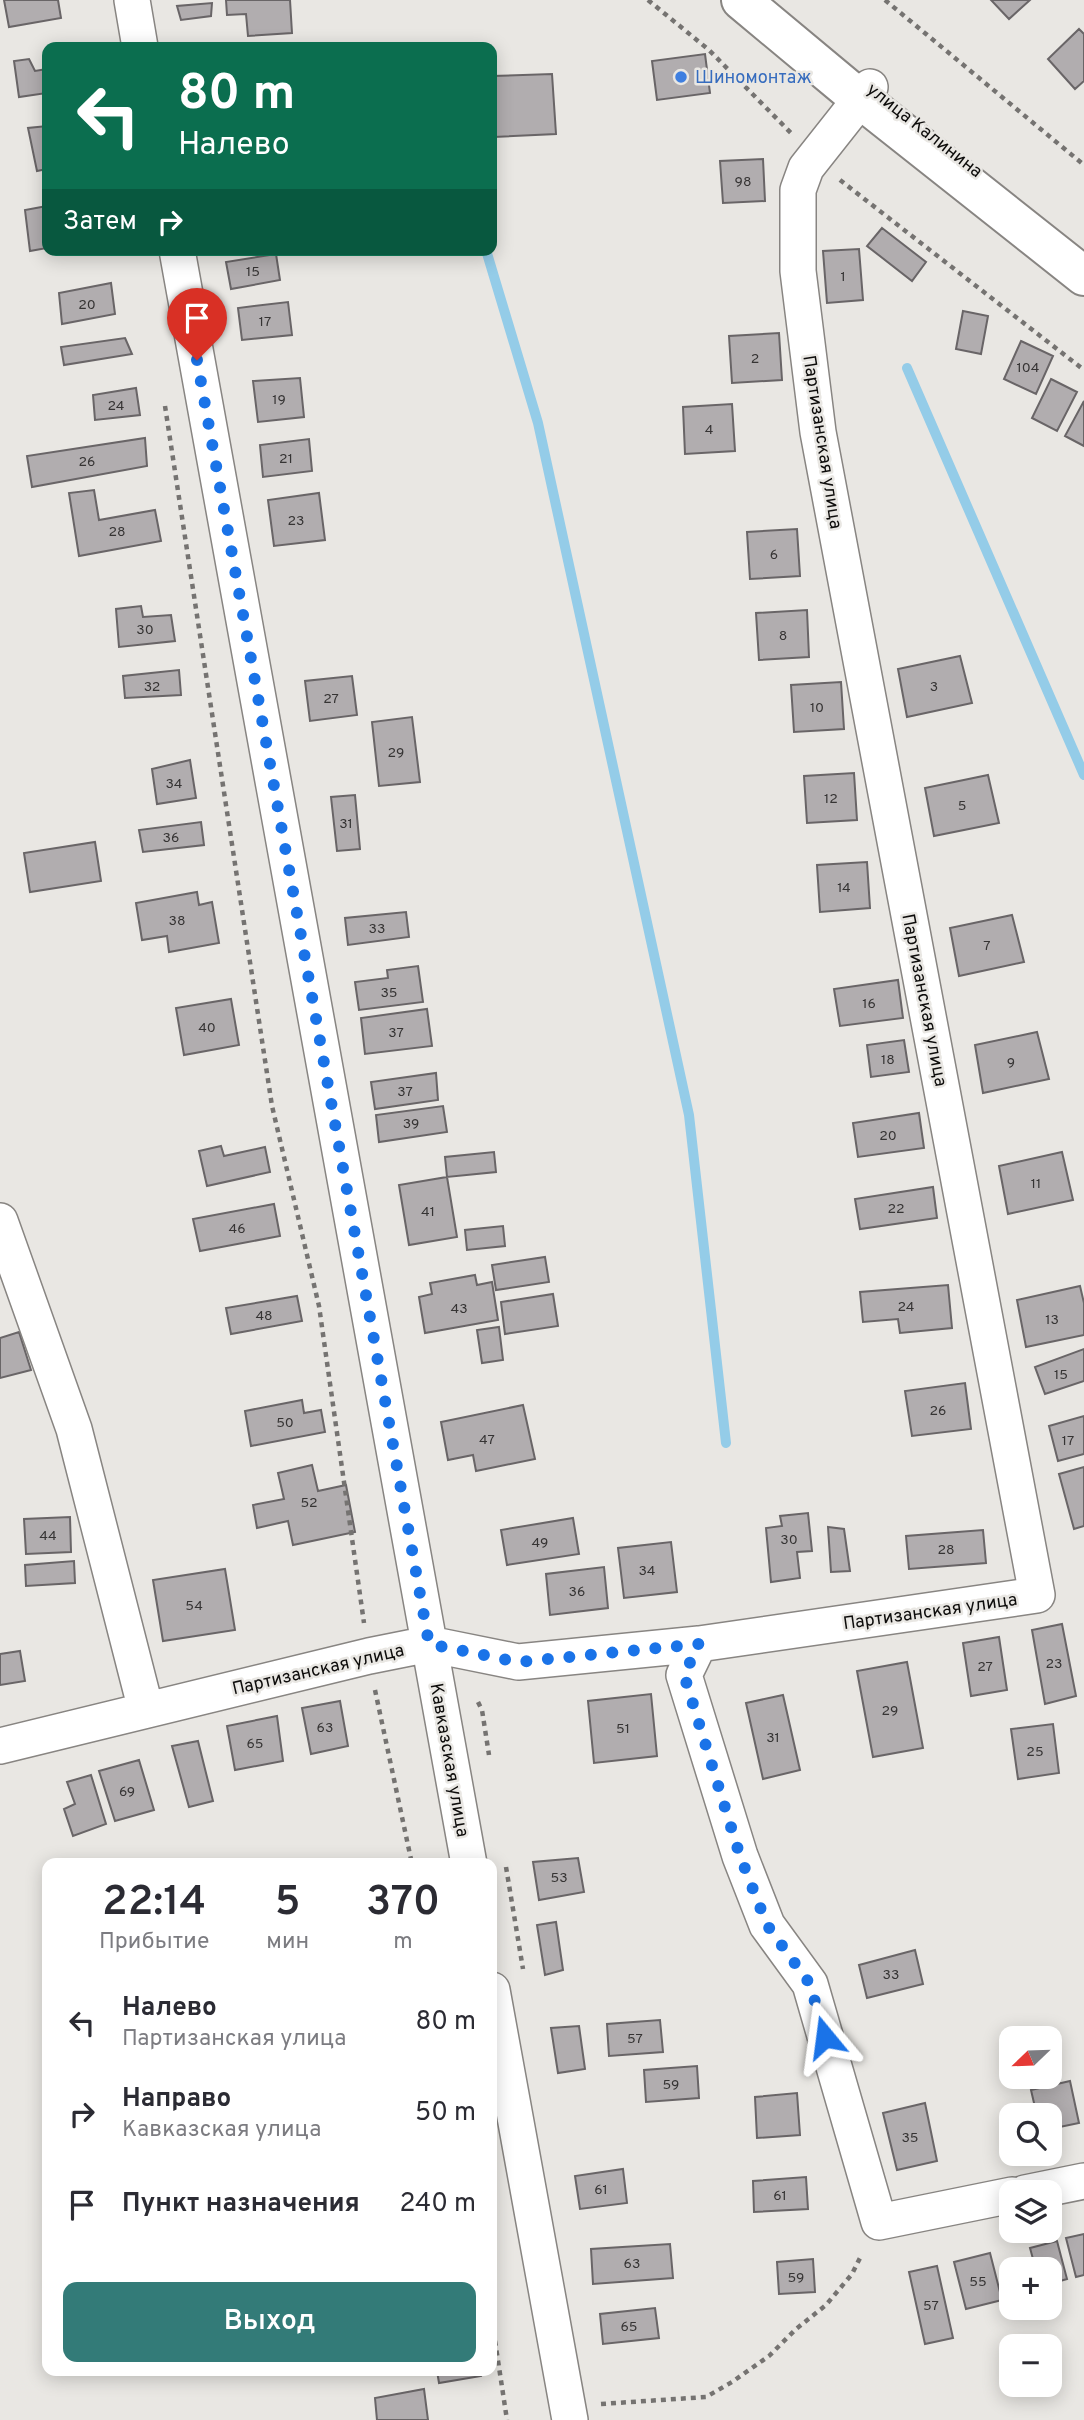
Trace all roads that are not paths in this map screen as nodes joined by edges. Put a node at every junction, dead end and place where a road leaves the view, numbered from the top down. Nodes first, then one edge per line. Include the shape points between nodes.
1 (132, 0) edge
2 (741, 0) edge
3 (768, 0) edge
4 (139, 42) edge
5 (865, 93) junction
6 (178, 256) edge
7 (1084, 256) edge
8 (1084, 276) edge
9 (0, 1221) edge
10 (429, 1644) junction
11 (699, 1644) junction
12 (146, 1710) junction
13 (0, 1746) edge
14 (468, 1858) edge
15 (497, 2014) edge
16 (1084, 2181) edge
17 (1062, 2185) edge
18 (999, 2198) edge
19 (579, 2413) edge

1 - 4 street
2 - 5 main road
3 - 5 main road, улица Калинина
5 - 7 main road, улица Калинина
5 - 8 main road
5 - 11 street, Партизанская улица via 806,168 798,190 798,271 818,432 1037,1595
6 - 10 street, Кавказская улица
9 - 12 street via 74,1429
10 - 11 street, Партизанская улица via 518,1662
10 - 12 street, Партизанская улица
10 - 14 street, Кавказская улица
11 - 18 street via 684,1675 740,1856 767,1925 810,1984 878,2222
12 - 13 street, Партизанская улица
15 - 19 street
16 - 17 street

